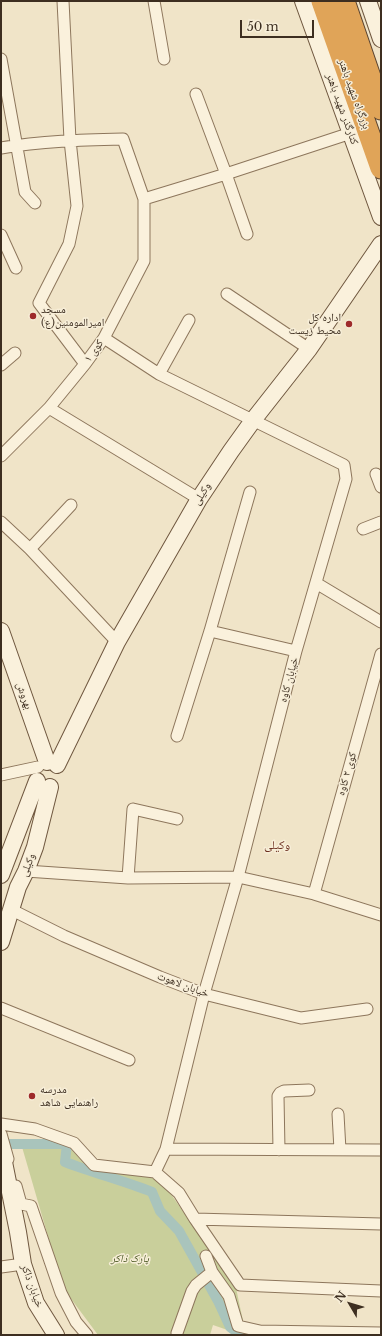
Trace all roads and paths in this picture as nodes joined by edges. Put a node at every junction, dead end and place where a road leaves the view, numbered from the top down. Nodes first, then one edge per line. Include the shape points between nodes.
1 (63, 1) edge
2 (154, 1) edge
3 (303, 1) edge
4 (368, 1) edge
5 (346, 6) edge
6 (325, 10) edge
7 (381, 39) edge
8 (1, 59) edge
9 (164, 59) dead end
10 (4, 90) edge
11 (196, 94) dead end
12 (381, 109) edge
13 (351, 133) junction
14 (70, 140) junction
15 (17, 145) junction
16 (1, 148) edge
17 (381, 168) edge
18 (226, 174) junction
19 (144, 199) junction
20 (35, 203) dead end
21 (381, 217) edge
22 (247, 234) dead end
23 (1, 235) edge
24 (381, 244) edge
25 (16, 268) dead end
26 (227, 294) dead end
27 (189, 320) dead end
28 (104, 338) junction
29 (309, 349) junction
30 (15, 353) dead end
31 (85, 364) junction
32 (1, 365) edge
33 (160, 374) junction
34 (49, 408) junction
35 (254, 419) junction
36 (1, 456) edge
37 (376, 474) dead end
38 (381, 487) edge
39 (250, 492) dead end
40 (199, 498) junction
41 (71, 505) dead end
42 (1, 522) edge
43 (381, 522) edge
44 (363, 529) dead end
45 (30, 549) junction
46 (316, 583) junction
47 (381, 622) edge
48 (1, 630) edge
49 (210, 631) junction
50 (117, 642) junction
51 (296, 651) junction
52 (381, 654) edge
53 (177, 736) dead end
54 (46, 772) junction
55 (1, 775) edge
56 (177, 819) dead end
57 (5, 853) edge
58 (26, 871) junction
59 (1, 875) edge
60 (238, 877) junction
61 (128, 878) junction
62 (314, 894) junction
63 (10, 909) junction
64 (381, 915) edge
65 (1, 942) edge
66 (204, 994) junction
67 (1, 1008) edge
68 (367, 1009) dead end
69 (129, 1060) dead end
70 (309, 1090) dead end
71 (338, 1114) dead end
72 (1, 1124) edge
73 (1, 1134) edge
74 (166, 1149) junction
75 (279, 1150) junction
76 (340, 1150) junction
77 (381, 1150) edge
78 (1, 1153) edge
79 (155, 1172) junction
80 (1, 1188) edge
81 (195, 1219) junction
82 (381, 1224) edge
83 (18, 1232) junction
84 (206, 1256) dead end
85 (23, 1264) junction
86 (1, 1267) edge
87 (212, 1272) junction
88 (381, 1291) edge
89 (381, 1332) edge
90 (177, 1333) dead end
91 (56, 1335) edge
92 (87, 1335) edge

1 - 14 street
2 - 9 street
3 - 13 street, کنارگذر شهید باهنر
4 - 7 street
5 - 12 highway, بزرگراه شهید باهنر
6 - 17 highway, بزرگراه شهید باهنر
8 - 10 street
10 - 15 street
11 - 18 street
13 - 18 street
13 - 21 street, کنارگذر شهید باهنر
14 - 15 street
14 - 19 street, کوی ۱ via 123,139
14 - 31 street via 77,206 69,244 39,303
15 - 16 street
15 - 20 street via 24,192
18 - 19 street
18 - 22 street
19 - 28 street, کوی ۱ via 144,261
23 - 25 street
24 - 29 street, وکیلی
26 - 29 street
27 - 33 street
28 - 31 street, کوی ۱
28 - 33 street
29 - 35 street, وکیلی
30 - 32 street
31 - 34 street, کوی ۱
33 - 35 street
34 - 36 street, کوی ۱
34 - 40 street
35 - 40 street, وکیلی
35 - 46 street, خیابان کاوه via 344,465 346,479
37 - 38 street
39 - 49 street
40 - 50 street, وکیلی
41 - 45 street
42 - 45 street
43 - 44 street
45 - 50 street
46 - 47 street
46 - 51 street, خیابان کاوه
48 - 54 street, بهروش
49 - 51 street
49 - 53 street
50 - 54 street, وکیلی
51 - 60 street, خیابان کاوه
52 - 62 street, کوی ۲ کاوه
54 - 55 street
54 - 57 street, وکیلی
54 - 58 street, وکیلی via 34,846
56 - 61 street via 133,809
57 - 59 street, وکیلی
58 - 61 street
58 - 63 street, وکیلی
60 - 61 street
60 - 62 street
60 - 66 street, خیابان کاوه
62 - 64 street
63 - 65 street, وکیلی
63 - 66 street, خیابان لاهوت via 64,936
66 - 68 street, خیابان لاهوت via 301,1018
66 - 74 street, خیابان کاوه
67 - 69 street
70 - 75 street via 284,1092 278,1096
71 - 76 street
72 - 79 street via 34,1129 74,1143 94,1164
73 - 92 street via 21,1204 31,1206 61,1293 76,1322
74 - 75 street
74 - 79 street, خیابان کاوه
75 - 76 street
76 - 77 street
78 - 83 street, خیابان ذاکر
79 - 81 street via 179,1193
80 - 83 street, خیابان ذاکر
81 - 82 street
81 - 88 street via 240,1284
83 - 85 street, خیابان ذاکر
84 - 87 street
85 - 86 street
85 - 91 street, خیابان ذاکر via 36,1303
87 - 89 street via 229,1296 238,1326 260,1331
87 - 90 street via 196,1285

